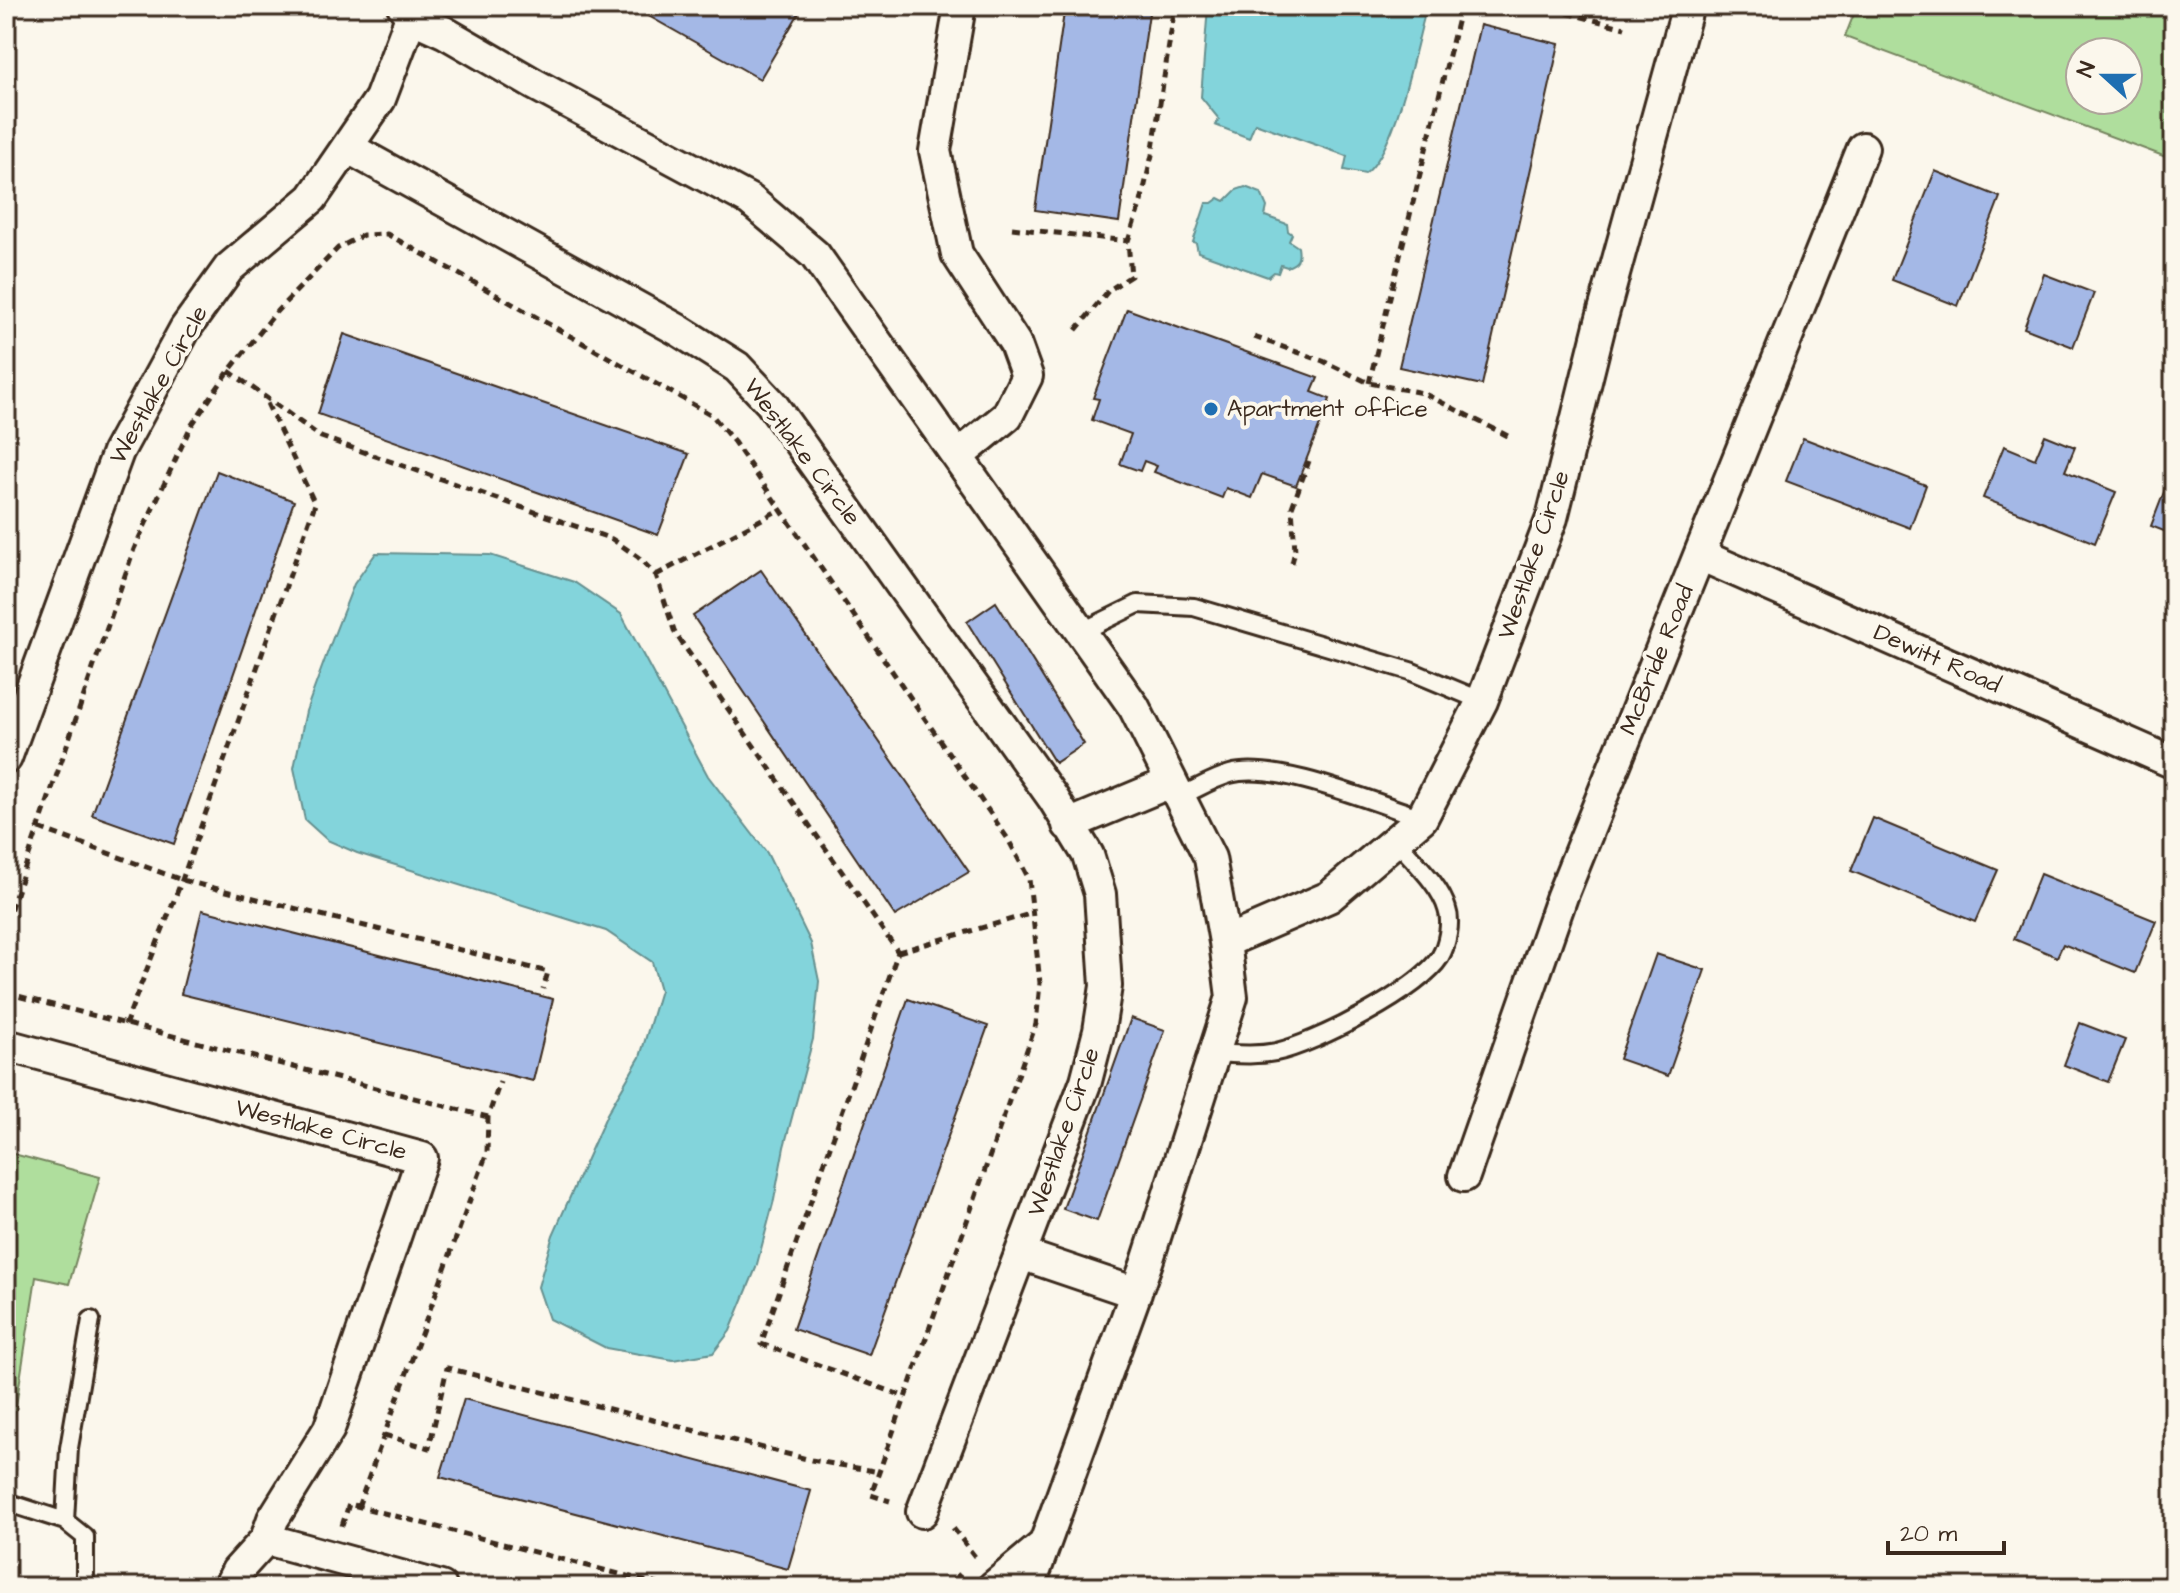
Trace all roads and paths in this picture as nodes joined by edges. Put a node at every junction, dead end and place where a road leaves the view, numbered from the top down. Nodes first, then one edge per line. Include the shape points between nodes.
1 (960, 6) edge
2 (1175, 6) edge
3 (1461, 6) edge
4 (1540, 6) edge
5 (1688, 6) edge
6 (407, 11) edge
7 (1625, 28) dead end
8 (347, 147) junction
9 (1863, 148) dead end
10 (1012, 228) dead end
11 (1128, 241) junction
12 (1076, 330) dead end
13 (1254, 337) dead end
14 (229, 371) junction
15 (1369, 383) junction
16 (264, 397) junction
17 (1508, 436) dead end
18 (958, 456) junction
19 (1309, 461) dead end
20 (780, 510) junction
21 (1700, 555) junction
22 (1292, 563) dead end
23 (656, 575) junction
24 (1081, 632) junction
25 (1482, 701) junction
26 (6, 758) edge
27 (2174, 763) edge
28 (1174, 789) junction
29 (1422, 818) junction
30 (1068, 825) junction
31 (39, 828) junction
32 (1396, 840) junction
33 (182, 880) junction
34 (1033, 913) junction
35 (6, 923) edge
36 (1225, 942) junction
37 (898, 952) junction
38 (543, 989) dead end
39 (6, 993) edge
40 (125, 1025) junction
41 (6, 1045) edge
42 (1214, 1053) junction
43 (500, 1082) dead end
44 (488, 1117) junction
45 (1464, 1176) dead end
46 (1021, 1254) junction
47 (1136, 1293) junction
48 (91, 1320) dead end
49 (906, 1397) junction
50 (384, 1435) junction
51 (880, 1472) junction
52 (6, 1502) edge
53 (358, 1507) junction
54 (922, 1512) junction
55 (65, 1521) junction
56 (339, 1534) dead end
57 (266, 1539) junction
58 (1041, 1547) junction
59 (85, 1587) edge
60 (229, 1587) edge
61 (441, 1587) edge
62 (669, 1587) edge
63 (946, 1587) edge
64 (993, 1587) edge
65 (1029, 1587) edge

1 - 18 street via 935,151 957,254 1015,343 1027,376 1007,416
2 - 11 path via 1152,155
3 - 15 path
4 - 7 path
5 - 25 street, Westlake Circle via 1552,518
6 - 8 street, Westlake Circle via 380,99
6 - 18 street, Westlake Circle via 750,200 815,255
8 - 26 street, Westlake Circle via 312,198 229,268 185,329 118,452
8 - 30 street, Westlake Circle via 737,367 780,415
9 - 21 street, McBride Road
10 - 11 path
11 - 12 path via 1131,276 1109,290
13 - 15 path
14 - 16 path
14 - 20 path via 338,248 363,235 387,234 712,415
14 - 31 path via 191,426 134,549
15 - 17 path via 1423,393
16 - 23 path via 321,437 612,539
16 - 33 path via 315,504
18 - 24 street, Westlake Circle
19 - 22 path via 1292,507
20 - 23 path
20 - 34 path via 1008,839 1029,879
21 - 27 street, Dewitt Road
21 - 45 street, McBride Road via 1562,896
23 - 37 path via 675,633
24 - 25 lane via 1138,604 1194,607 1410,671
24 - 28 street, Westlake Circle via 1134,707
25 - 29 street, Westlake Circle
28 - 29 lane via 1261,771
28 - 30 street
28 - 36 street, Westlake Circle via 1210,858
29 - 32 street, Westlake Circle
30 - 46 street, Westlake Circle via 1088,855 1100,894 1106,986 1086,1081
31 - 33 path
31 - 35 path
32 - 36 street, Westlake Circle via 1329,897
32 - 42 lane via 1448,910 1448,934 1440,957 1419,978 1318,1038 1276,1052
33 - 38 path via 548,972
33 - 40 path
34 - 37 path
34 - 49 path via 1040,983 1036,1024
36 - 42 street, Westlake Circle via 1232,997
37 - 49 path via 761,1344
39 - 40 path
40 - 44 path
41 - 57 street, Westlake Circle via 422,1158 329,1429
42 - 47 street, Westlake Circle
43 - 44 path
44 - 50 path via 487,1153
46 - 47 street
46 - 54 street, Westlake Circle
47 - 58 street, Westlake Circle
48 - 55 lane via 69,1448
49 - 51 path
50 - 51 path via 429,1448 447,1368 811,1460
50 - 53 path
51 - 54 path via 871,1495
52 - 55 lane
53 - 56 path via 349,1504
53 - 62 path
54 - 63 path via 948,1522 976,1558
55 - 59 lane via 85,1537
57 - 60 street, Westlake Circle
57 - 61 street
58 - 64 street, Westlake Circle
58 - 65 street, Westlake Circle

